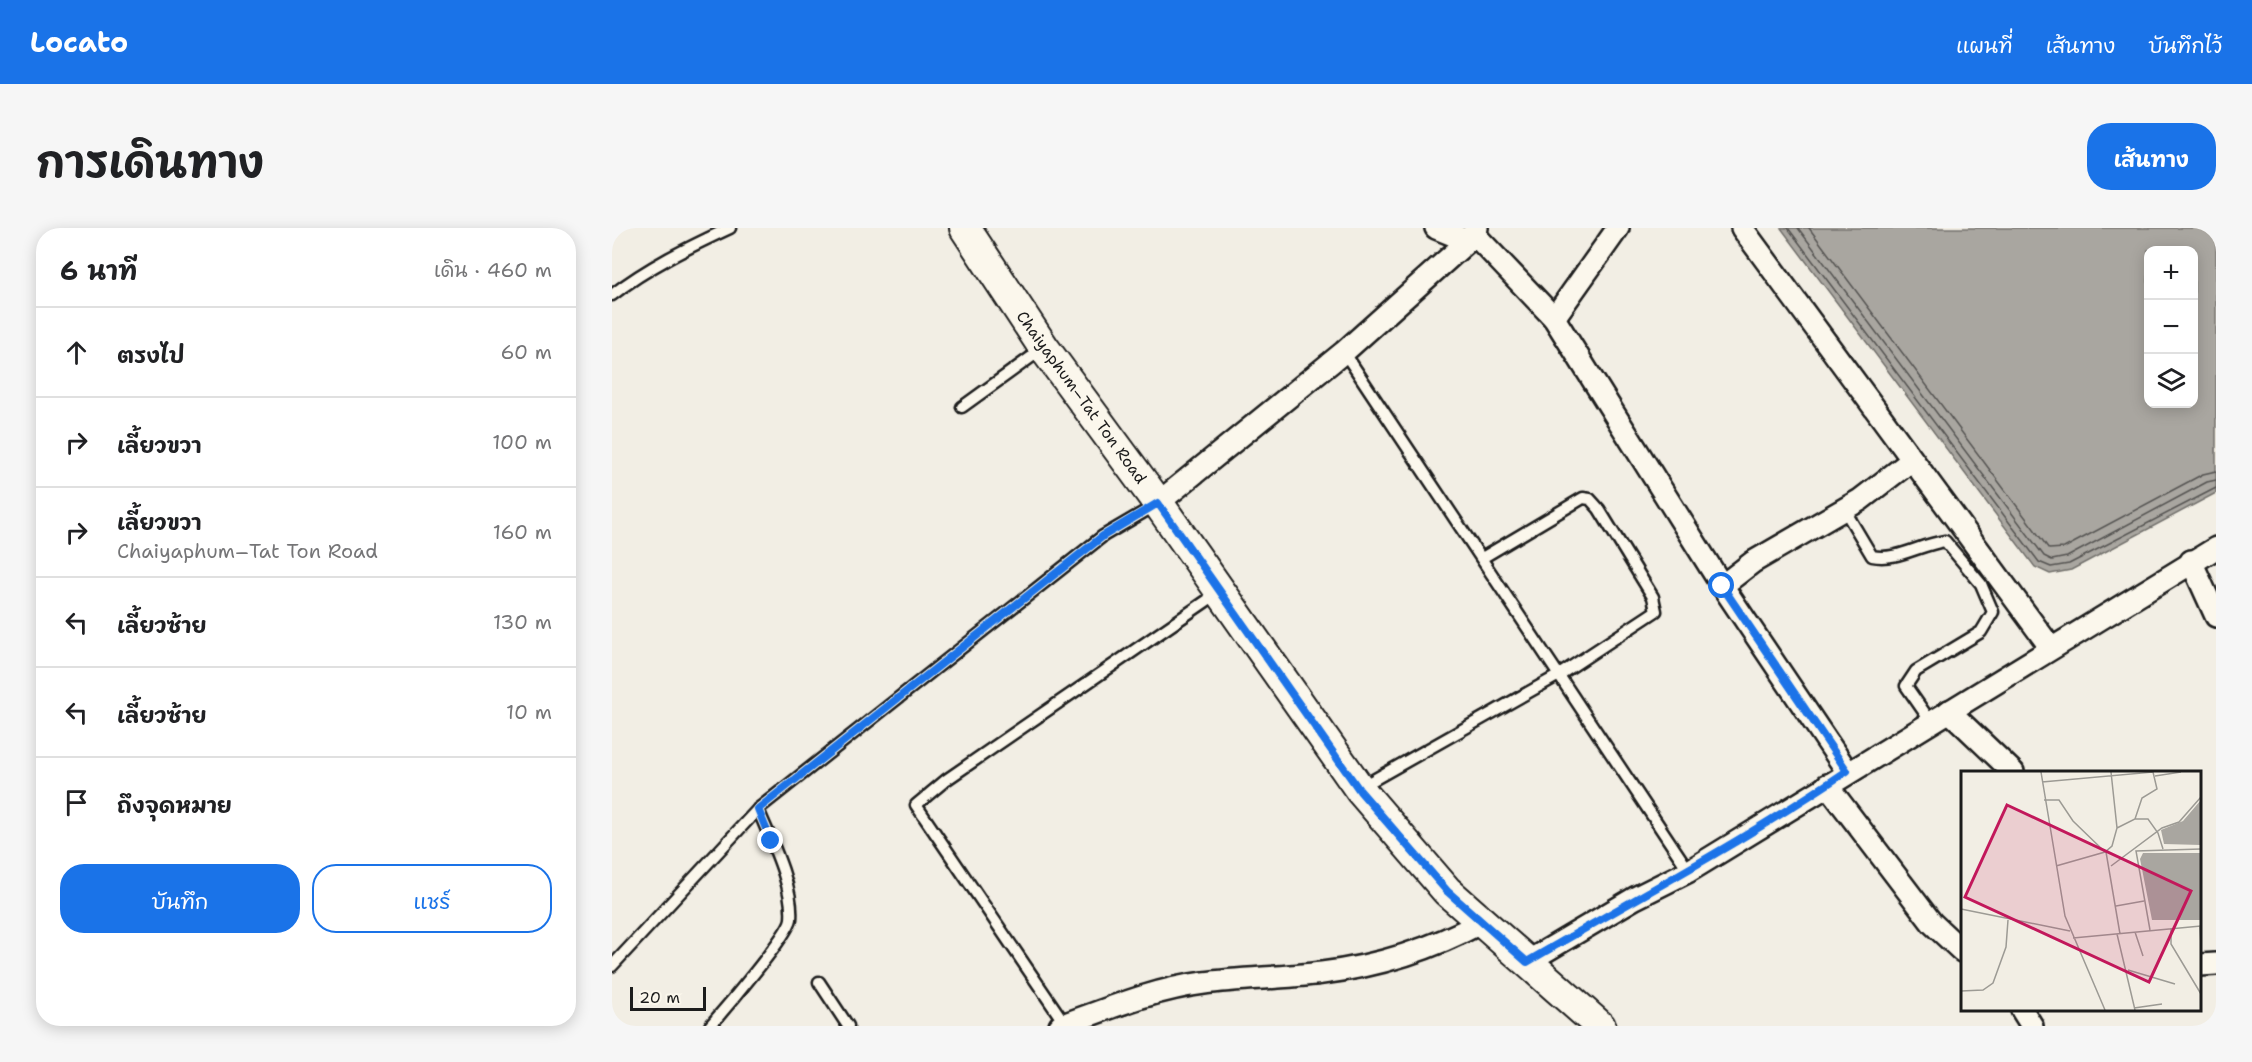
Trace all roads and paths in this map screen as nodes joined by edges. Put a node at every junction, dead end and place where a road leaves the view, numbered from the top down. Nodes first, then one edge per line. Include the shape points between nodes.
1 (730, 228) edge
2 (964, 228) edge
3 (1436, 228) edge
4 (1618, 228) edge
5 (1743, 228) edge
6 (1473, 234) edge
7 (612, 295) edge
8 (1554, 318) junction
9 (1044, 348) junction
10 (1344, 352) junction
11 (962, 407) dead end
12 (1912, 460) junction
13 (1158, 503) junction
14 (1844, 509) junction
15 (2216, 548) edge
16 (1482, 558) junction
17 (2191, 561) junction
18 (1722, 586) junction
19 (1221, 591) junction
20 (2216, 616) edge
21 (2052, 648) junction
22 (1559, 675) junction
23 (1940, 717) junction
24 (1847, 771) junction
25 (2012, 771) edge
26 (1827, 785) junction
27 (1359, 788) junction
28 (758, 809) junction
29 (1689, 871) junction
30 (1482, 922) junction
31 (1961, 950) edge
32 (1527, 962) junction
33 (2216, 964) edge
34 (2201, 965) edge
35 (612, 966) edge
36 (819, 982) dead end
37 (2023, 1011) edge
38 (1063, 1025) edge
39 (710, 1026) edge
40 (848, 1026) edge
41 (1599, 1026) edge
42 (2032, 1026) edge

1 - 7 lane via 632,279
2 - 9 main road, Chaiyaphum–Tat Ton Road
3 - 6 street
4 - 8 street
5 - 12 street
6 - 8 street
6 - 10 street
8 - 18 street
9 - 11 lane
9 - 13 main road, Chaiyaphum–Tat Ton Road
10 - 13 street
10 - 16 lane
12 - 14 street
12 - 21 street
13 - 19 main road, Chaiyaphum–Tat Ton Road
13 - 28 lane via 1103,536
14 - 18 street via 1753,562
14 - 23 lane via 1872,556 1888,560 1925,544 1945,541 1981,584 1993,612 1981,632 1916,671 1906,686
15 - 17 street
16 - 22 lane
16 - 22 lane via 1583,498 1590,499 1599,509 1653,597 1656,611
17 - 20 street
17 - 21 street
18 - 24 street
19 - 27 main road, Chaiyaphum–Tat Ton Road
19 - 38 lane via 946,780 916,805
21 - 23 street
22 - 27 lane
22 - 29 lane
23 - 24 street
23 - 25 street
24 - 26 street
26 - 29 street
26 - 31 street via 1932,923
27 - 30 main road, Chaiyaphum–Tat Ton Road via 1440,883
28 - 35 lane
28 - 39 lane via 790,898 791,921
29 - 32 street
30 - 32 main road, Chaiyaphum–Tat Ton Road
30 - 38 street via 1446,942 1410,954 1324,973 1171,989
32 - 41 main road, Chaiyaphum–Tat Ton Road
33 - 34 street
36 - 40 lane
37 - 42 street

